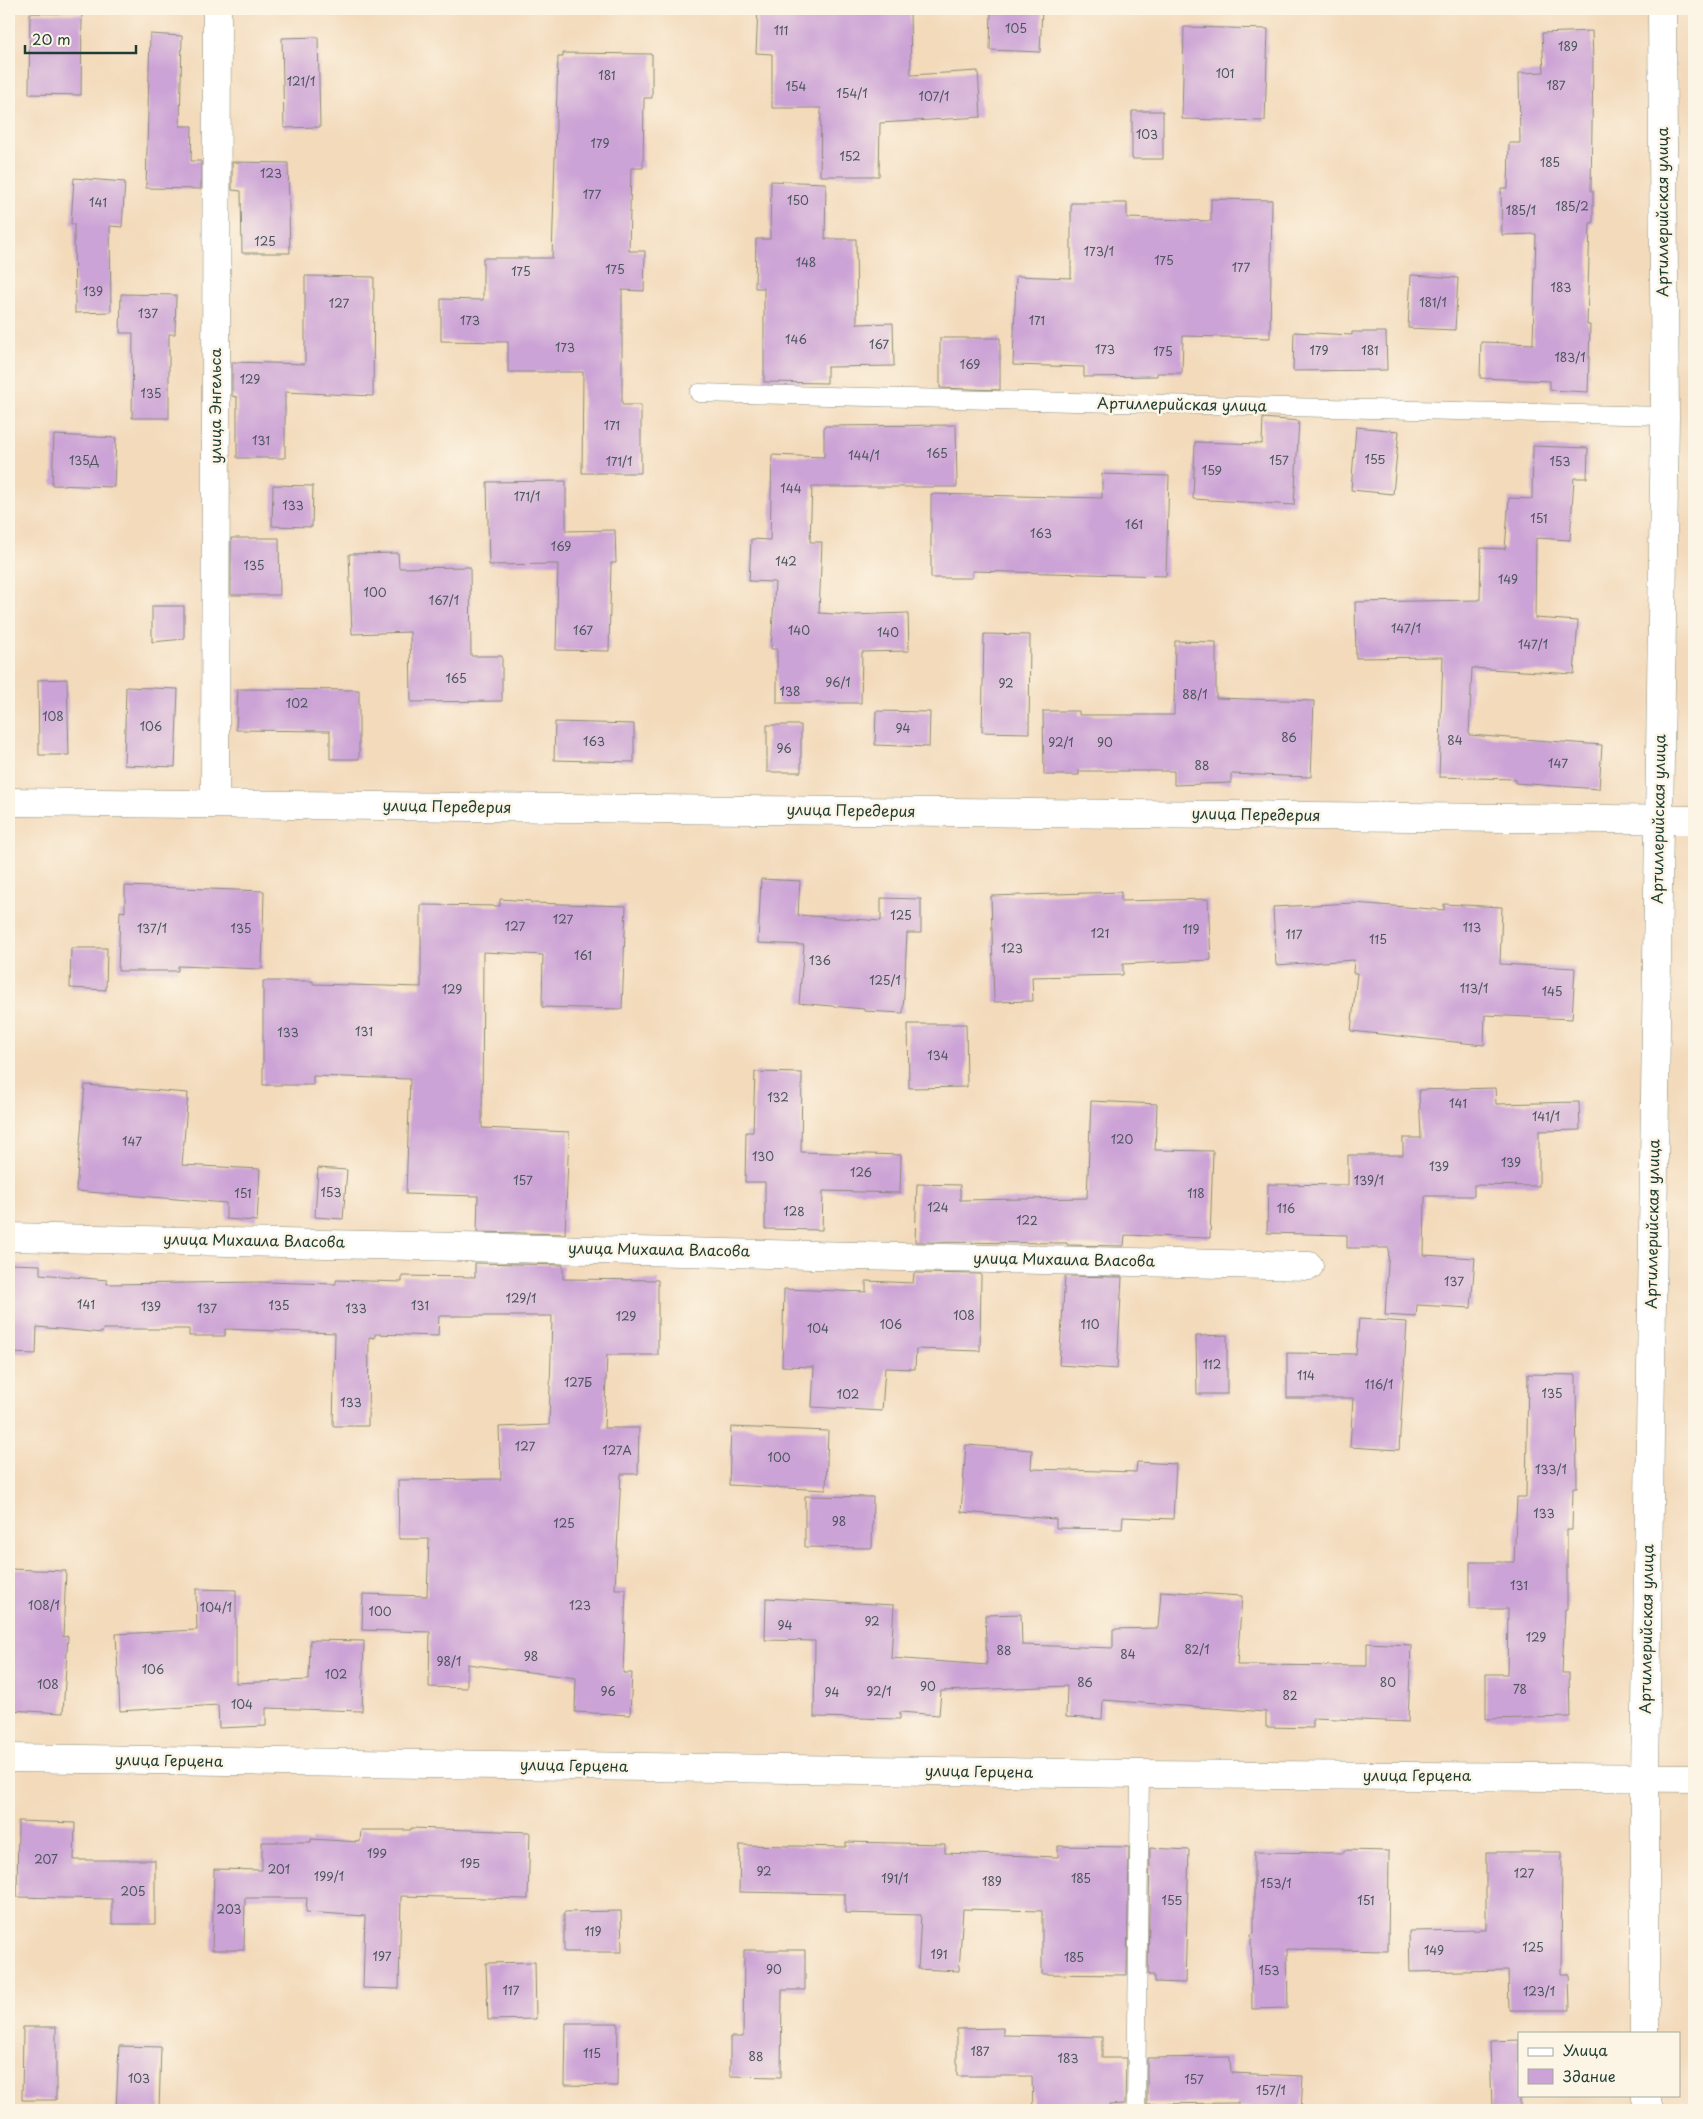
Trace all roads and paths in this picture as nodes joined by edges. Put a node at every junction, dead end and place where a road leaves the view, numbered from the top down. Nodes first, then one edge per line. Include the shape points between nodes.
1 (217, 9) edge
2 (1662, 9) edge
3 (700, 393) dead end
4 (1665, 416) junction
5 (9, 802) edge
6 (215, 804) junction
7 (1660, 819) junction
8 (1694, 820) edge
9 (9, 1237) edge
10 (1309, 1266) dead end
11 (9, 1758) edge
12 (1140, 1774) junction
13 (1645, 1777) junction
14 (1694, 1778) edge
15 (1646, 2032) edge
16 (1646, 2096) edge
17 (1136, 2110) edge
18 (1646, 2110) edge

1 - 6 street, улица Энгельса
2 - 4 street, Артиллерийская улица
3 - 4 lane, Артиллерийская улица
4 - 7 street, Артиллерийская улица
5 - 6 street, улица Передерия
6 - 7 street, улица Передерия
7 - 8 street, улица Передерия
7 - 13 street, Артиллерийская улица
9 - 10 street, улица Михаила Власова
11 - 12 street, улица Герцена
12 - 13 street, улица Герцена
12 - 17 lane
13 - 14 street, улица Герцена
13 - 15 street, Артиллерийская улица
16 - 18 street

